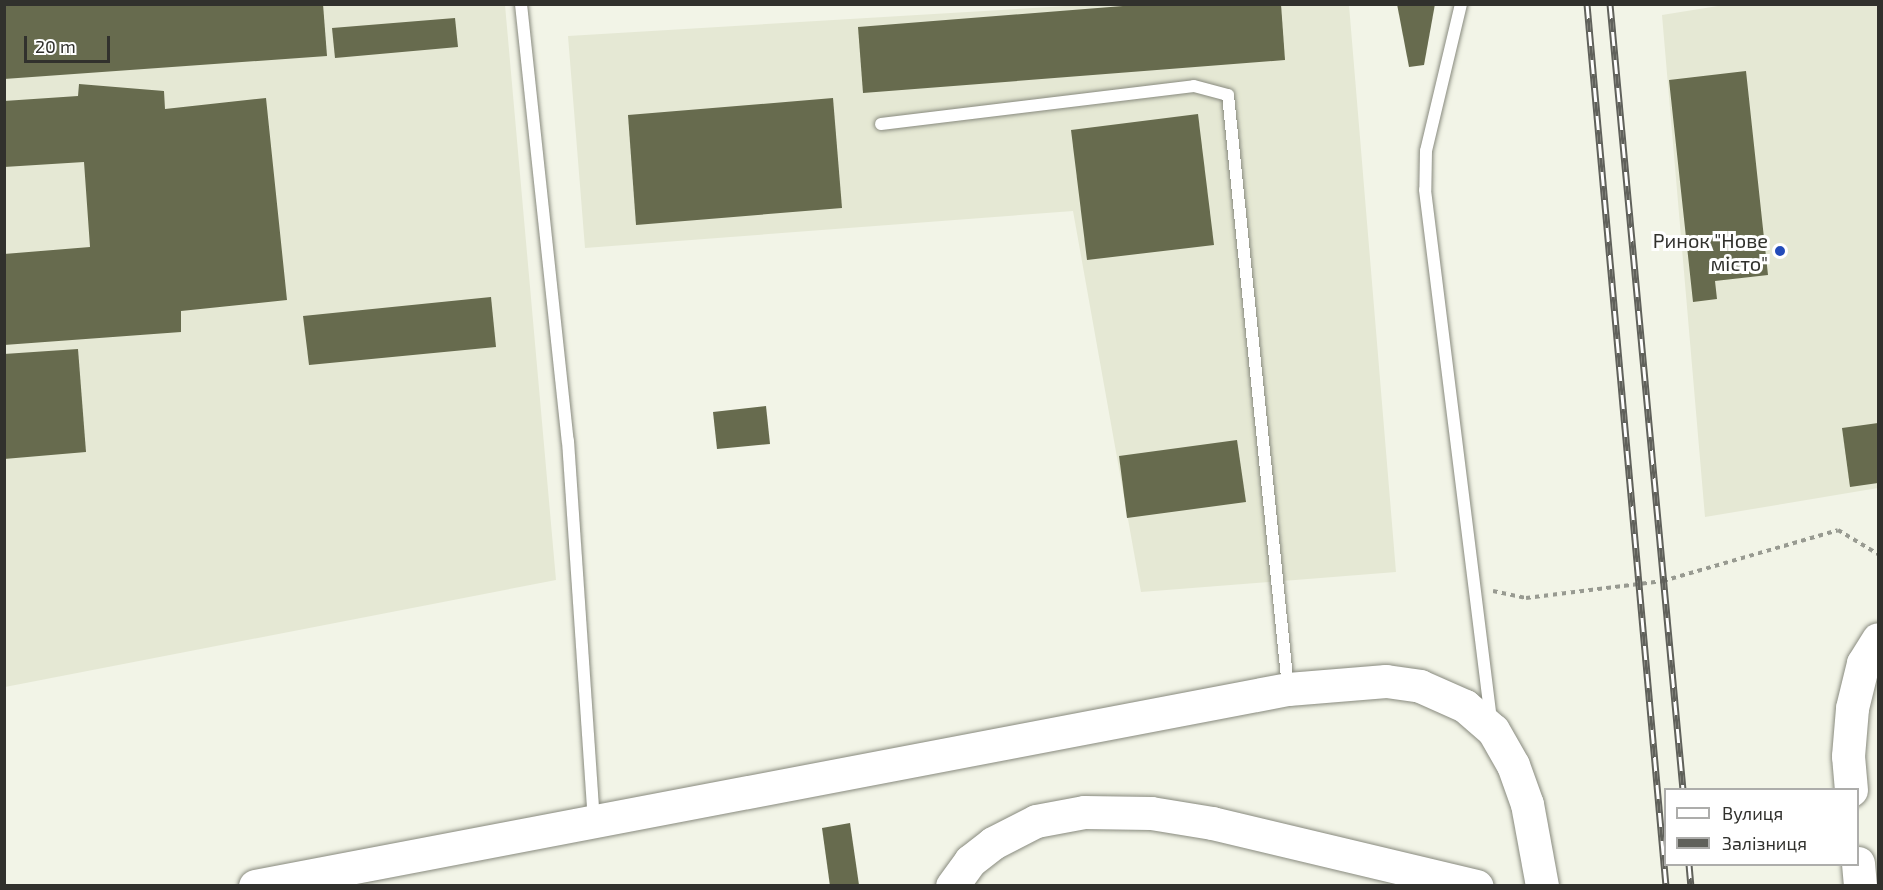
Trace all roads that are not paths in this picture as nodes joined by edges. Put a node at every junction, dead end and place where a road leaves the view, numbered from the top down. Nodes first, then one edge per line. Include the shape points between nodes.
1 (521, 4) edge
2 (1461, 4) edge
3 (881, 124) dead end
4 (1878, 639) edge
5 (1288, 689) junction
6 (1493, 730) junction
7 (1851, 788) edge
8 (594, 823) junction
9 (1857, 866) edge
10 (255, 885) edge
11 (952, 885) edge
12 (1477, 885) edge
13 (1542, 885) edge
14 (1859, 885) edge

1 - 8 lane via 567,430
2 - 6 lane via 1426,151 1425,190
3 - 5 lane via 1194,86 1228,95
4 - 7 main road via 1863,663 1852,708 1848,756
5 - 6 main road via 1386,681 1420,686 1465,706
5 - 8 main road
6 - 13 main road via 1513,765 1527,804
8 - 10 main road
9 - 14 main road
11 - 12 main road via 970,861 993,843 1036,820 1084,812 1151,813 1212,823

